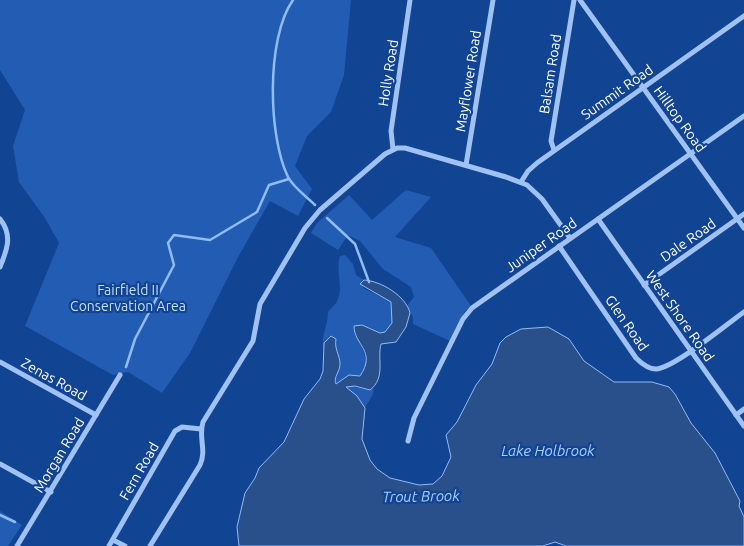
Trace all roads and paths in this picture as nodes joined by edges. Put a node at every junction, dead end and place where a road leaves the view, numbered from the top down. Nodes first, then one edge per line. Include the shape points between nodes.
1 (410, 0) edge
2 (493, 0) edge
3 (574, 0) edge
4 (580, 0) edge
5 (744, 16) edge
6 (642, 87) junction
7 (744, 116) edge
8 (393, 149) junction
9 (554, 150) junction
10 (692, 154) junction
11 (466, 165) junction
12 (521, 182) junction
13 (744, 214) edge
14 (0, 219) edge
15 (598, 219) junction
16 (738, 219) junction
17 (744, 228) edge
18 (570, 238) junction
19 (559, 246) junction
20 (0, 267) edge
21 (644, 285) junction
22 (744, 312) edge
23 (690, 350) junction
24 (0, 362) edge
25 (120, 376) dead end
26 (744, 409) edge
27 (96, 415) junction
28 (736, 415) junction
29 (744, 426) edge
30 (201, 429) junction
31 (408, 441) dead end
32 (0, 464) edge
33 (51, 492) junction
34 (113, 540) junction
35 (17, 546) edge
36 (109, 546) edge
37 (125, 546) edge
38 (150, 546) edge

1 - 8 street, Holly Road via 391,131
2 - 11 street, Mayflower Road
3 - 9 street, Balsam Road via 551,141
4 - 6 street, Hilltop Road
5 - 6 street, Summit Road
6 - 9 street, Summit Road
6 - 10 street, Hilltop Road
7 - 10 street, Juniper Road
8 - 11 street via 406,148
8 - 30 street via 320,210 305,228 262,300 252,341
9 - 12 street, Summit Road via 532,167
10 - 15 street, Juniper Road
10 - 16 street, Hilltop Road
11 - 12 street
12 - 18 street via 539,195
13 - 16 street, Dale Road
14 - 20 street via 8,239
15 - 18 street, Juniper Road
15 - 21 street, West Shore Road
16 - 17 street, Hilltop Road
16 - 21 street, Dale Road
18 - 19 street, Juniper Road
19 - 23 street, Glen Road via 643,364 658,368
19 - 31 street, Juniper Road via 475,305 466,315 414,418
21 - 23 street, West Shore Road
22 - 23 street, Glen Road
23 - 28 street, West Shore Road
24 - 27 street, Zenas Road
25 - 27 street, Morgan Road
26 - 28 street
27 - 33 street, Morgan Road
28 - 29 street, West Shore Road
30 - 34 street, Fern Road via 182,427 175,431
30 - 38 street via 202,460
32 - 33 street
33 - 35 street, Morgan Road
34 - 36 street, Fern Road
34 - 37 street

